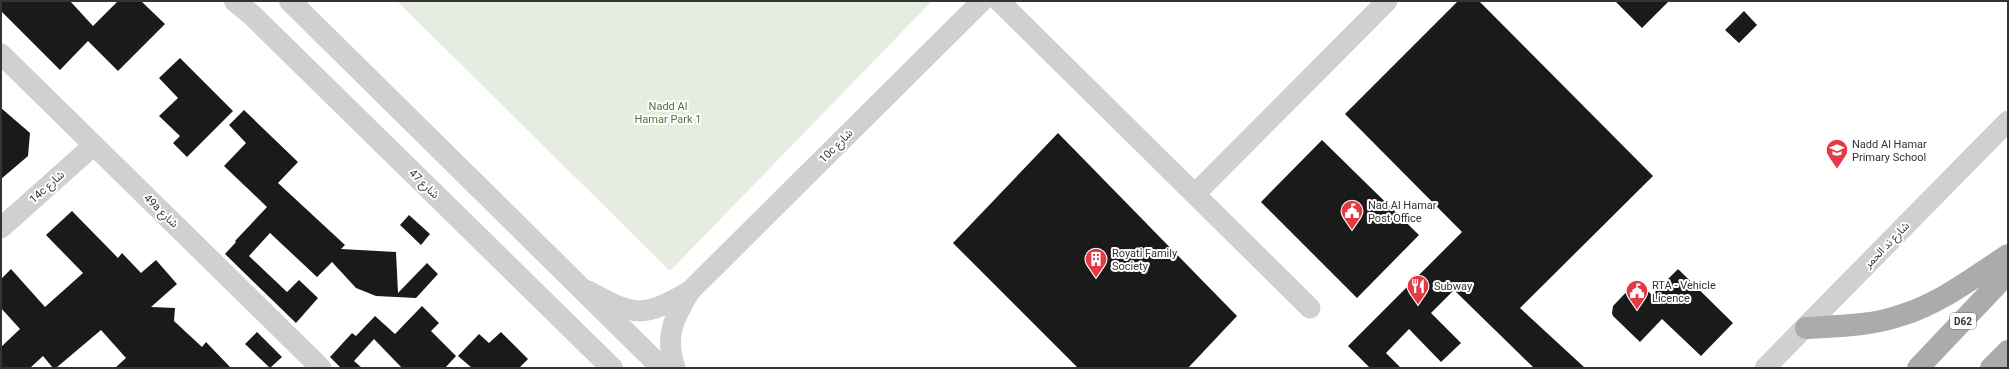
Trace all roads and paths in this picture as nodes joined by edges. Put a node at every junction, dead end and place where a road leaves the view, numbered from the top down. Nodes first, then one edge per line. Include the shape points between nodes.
1 (235, 1) edge
2 (290, 1) edge
3 (982, 1) edge
4 (999, 1) edge
5 (1387, 1) edge
6 (1, 54) edge
7 (2008, 121) edge
8 (94, 145) junction
9 (1195, 194) junction
10 (1, 228) edge
11 (2008, 255) edge
12 (2008, 273) edge
13 (584, 289) junction
14 (690, 291) junction
15 (1310, 308) dead end
16 (1806, 328) junction
17 (2008, 351) edge
18 (321, 368) edge
19 (612, 368) edge
20 (662, 368) edge
21 (675, 368) edge
22 (1765, 368) edge
23 (1918, 368) edge
24 (1991, 368) edge

1 - 19 street, شارع 47
2 - 13 street
3 - 14 street, 10c شارع
4 - 9 street
5 - 9 street
6 - 8 street, 49a شارع
7 - 16 street, شارع ند الحمر
8 - 10 street, 14c شارع
8 - 18 street, 49a شارع
9 - 15 street
11 - 16 main road via 1941,298 1903,315 1861,324
12 - 23 main road, D62
13 - 14 street, 10c شارع via 613,305 641,311 656,309
13 - 20 street
14 - 21 street, 10c شارع via 674,320 670,335 670,350
16 - 22 street, شارع ند الحمر
17 - 24 main road

